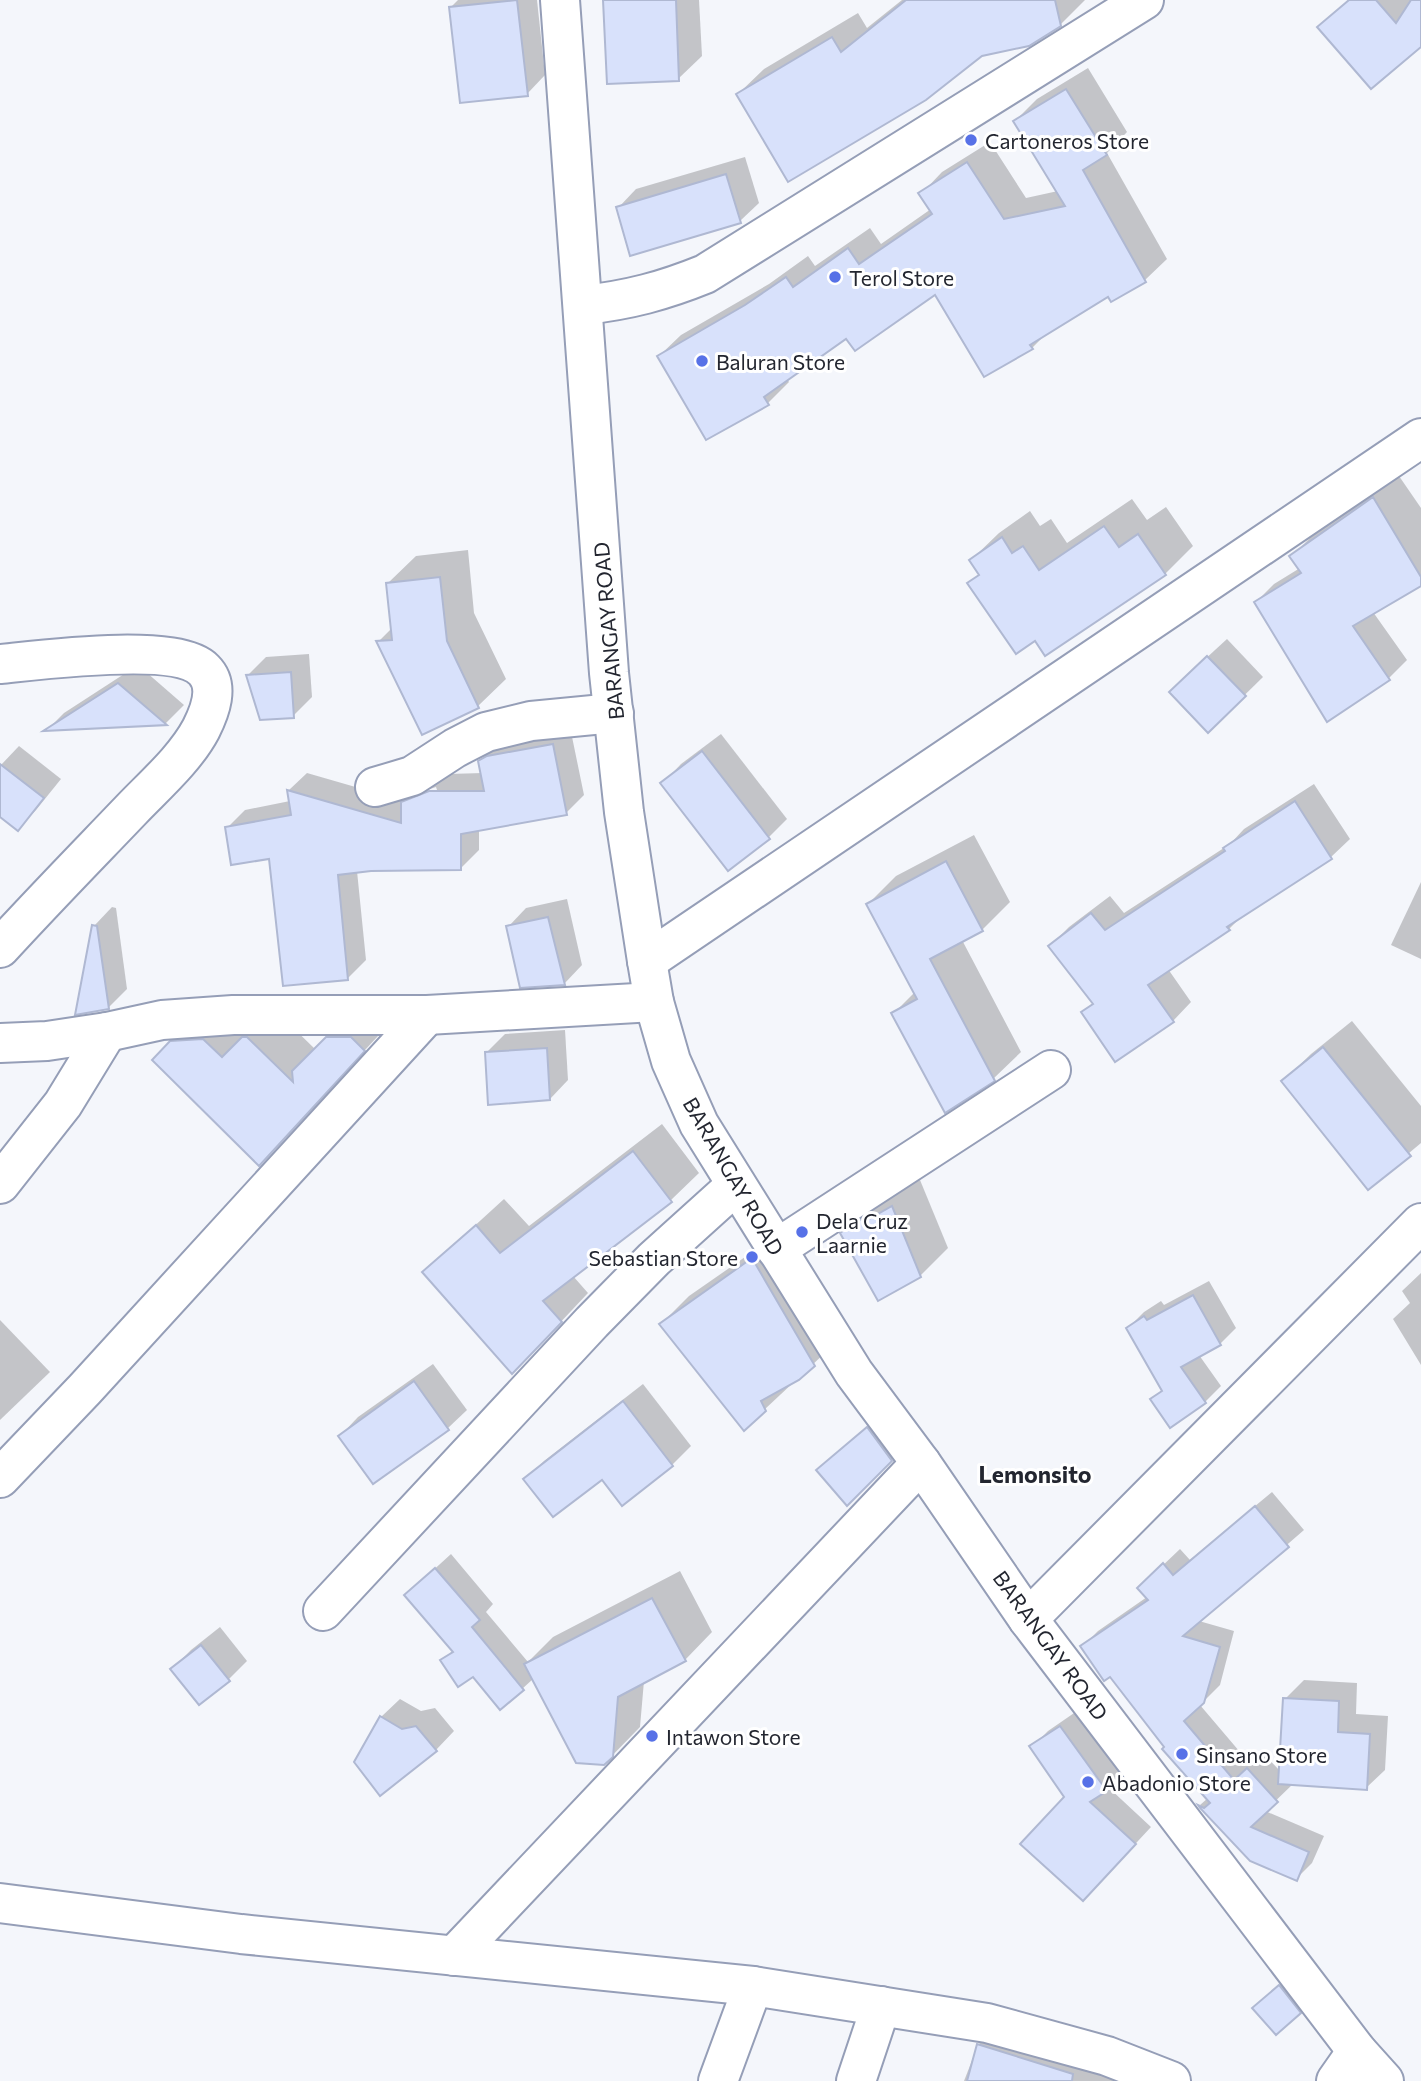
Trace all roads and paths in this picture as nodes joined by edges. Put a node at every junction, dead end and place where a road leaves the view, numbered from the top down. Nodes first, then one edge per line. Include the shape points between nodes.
1 (560, 0) edge
2 (1144, 0) edge
3 (584, 305) junction
4 (1421, 438) edge
5 (0, 664) edge
6 (614, 713) junction
7 (375, 787) dead end
8 (0, 948) edge
9 (647, 961) junction
10 (654, 1002) junction
11 (427, 1015) junction
12 (107, 1032) junction
13 (0, 1043) edge
14 (1051, 1070) dead end
15 (0, 1184) edge
16 (736, 1185) junction
17 (1421, 1223) edge
18 (776, 1249) junction
19 (921, 1463) junction
20 (0, 1478) edge
21 (323, 1611) dead end
22 (1028, 1619) junction
23 (0, 1903) edge
24 (454, 1956) junction
25 (753, 1986) junction
26 (881, 2006) junction
27 (1346, 2066) edge
28 (718, 2081) edge
29 (856, 2081) edge
30 (1171, 2081) edge
31 (1384, 2081) edge

1 - 3 street, BARANGAY ROAD
2 - 3 street via 705,274 626,301
3 - 6 street, BARANGAY ROAD
4 - 9 street
5 - 8 street via 135,655 179,658 203,669 212,683 211,706 200,732 174,766
6 - 7 street via 531,721 486,732 412,776
6 - 9 street, BARANGAY ROAD
9 - 10 street, BARANGAY ROAD
10 - 11 street
10 - 16 street, BARANGAY ROAD via 671,1061 693,1112
11 - 12 street via 233,1015 162,1020
11 - 20 street
12 - 13 street
12 - 15 street via 63,1104
14 - 18 street
16 - 18 street, BARANGAY ROAD
16 - 21 street via 592,1322
17 - 22 street
18 - 19 street, BARANGAY ROAD via 854,1373
19 - 22 street, BARANGAY ROAD
19 - 24 street
22 - 27 street, BARANGAY ROAD
23 - 24 street
24 - 25 street
25 - 26 street
25 - 28 street
26 - 29 street
26 - 30 street via 987,2024 1107,2056
27 - 31 street, BARANGAY ROAD

